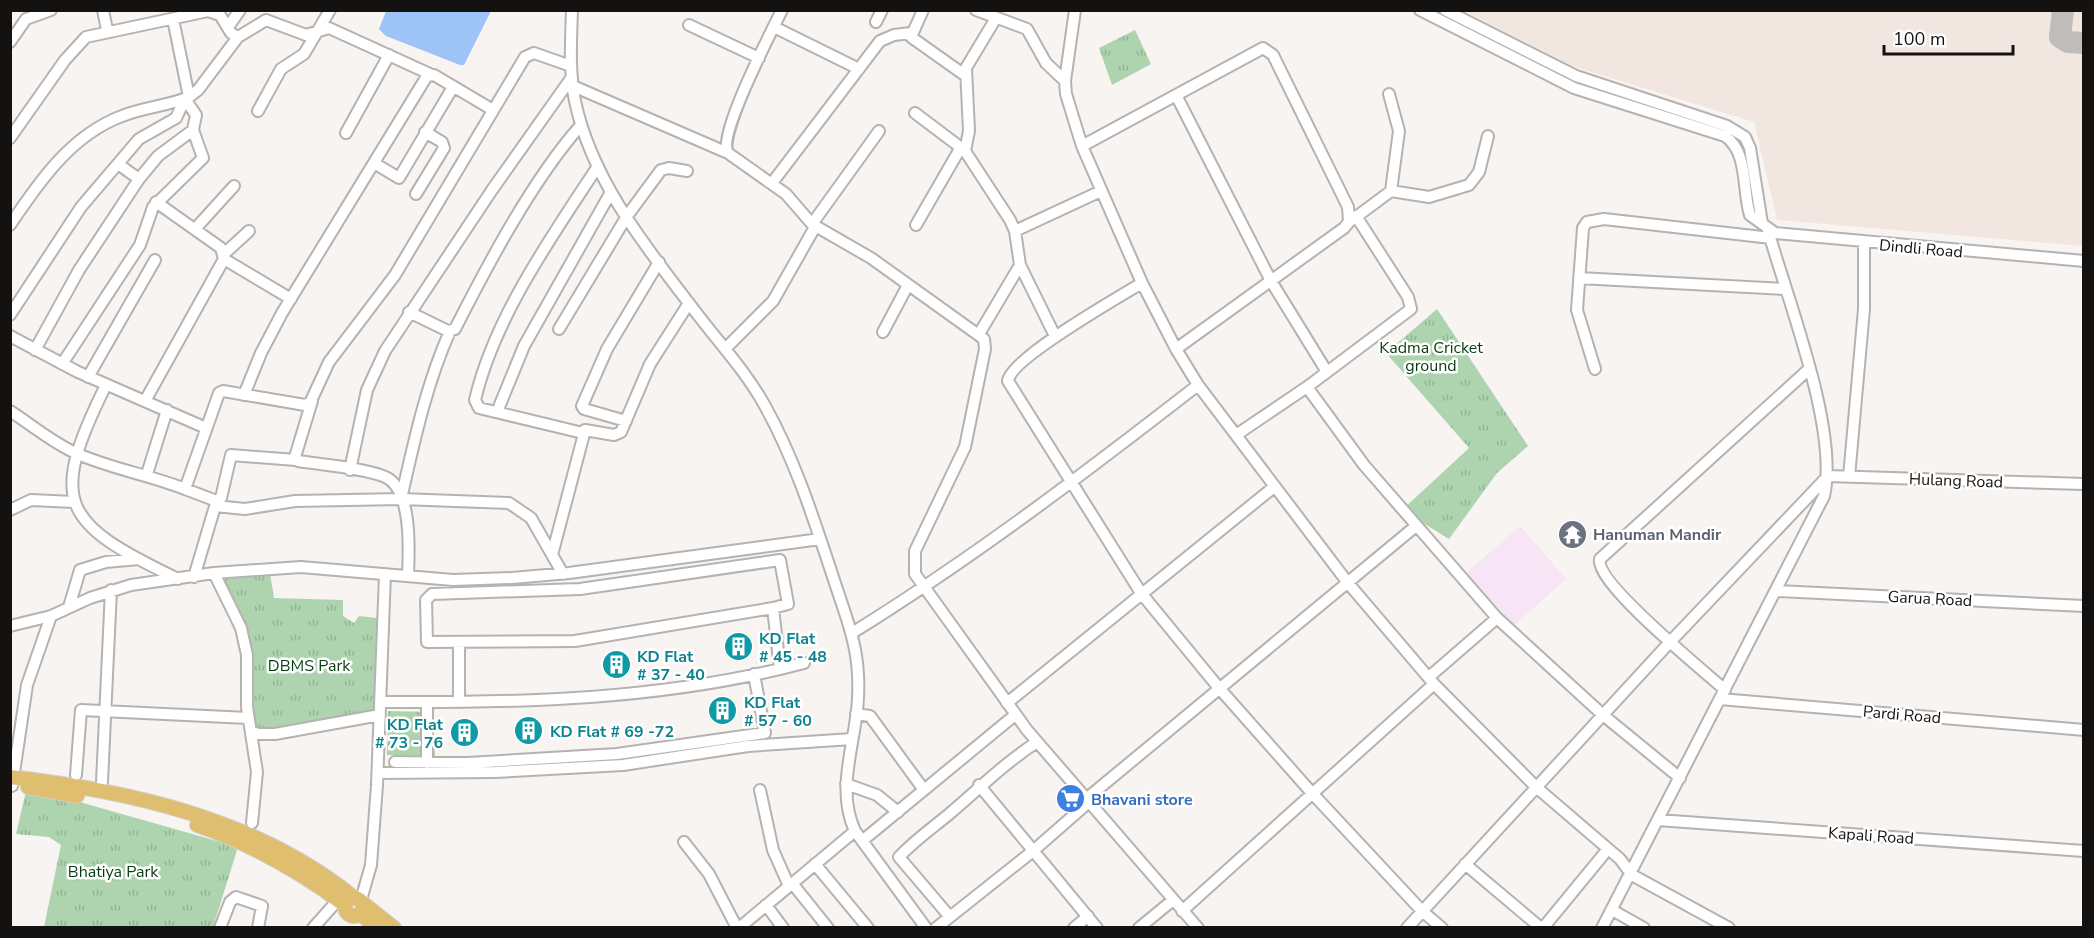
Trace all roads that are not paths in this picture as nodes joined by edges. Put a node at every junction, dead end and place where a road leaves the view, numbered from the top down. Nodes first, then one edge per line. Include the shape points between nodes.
1 (51, 10) edge
2 (103, 10) edge
3 (240, 10) edge
4 (330, 10) edge
5 (572, 10) edge
6 (782, 10) edge
7 (882, 10) edge
8 (923, 10) edge
9 (976, 10) edge
10 (1076, 10) edge
11 (1420, 10) edge
12 (1445, 10) edge
13 (209, 11) edge
14 (996, 18) junction
15 (173, 19) junction
16 (876, 22) dead end
17 (689, 25) dead end
18 (228, 27) junction
19 (774, 27) junction
20 (321, 29) junction
21 (107, 30) junction
22 (911, 33) junction
23 (238, 38) junction
24 (10, 42) edge
25 (389, 55) junction
26 (759, 58) junction
27 (859, 69) junction
28 (430, 74) junction
29 (572, 76) junction
30 (966, 76) junction
31 (1065, 81) junction
32 (453, 87) junction
33 (1389, 94) dead end
34 (1176, 95) junction
35 (187, 98) junction
36 (493, 110) junction
37 (258, 111) dead end
38 (915, 113) dead end
39 (581, 125) junction
40 (193, 130) junction
41 (879, 131) dead end
42 (425, 132) junction
43 (346, 133) dead end
44 (1488, 136) dead end
45 (10, 138) edge
46 (1082, 146) junction
47 (963, 149) junction
48 (728, 153) junction
49 (374, 163) junction
50 (118, 164) junction
51 (598, 166) junction
52 (687, 171) dead end
53 (139, 179) junction
54 (772, 183) junction
55 (234, 186) dead end
56 (1101, 191) junction
57 (1391, 191) junction
58 (611, 192) junction
59 (416, 194) dead end
60 (156, 202) junction
61 (627, 216) junction
62 (1353, 219) junction
63 (10, 225) edge
64 (813, 225) junction
65 (916, 225) dead end
66 (195, 229) junction
67 (1767, 230) junction
68 (249, 231) dead end
69 (1015, 231) junction
70 (1863, 243) junction
71 (224, 256) junction
72 (155, 260) dead end
73 (659, 261) junction
74 (2084, 261) edge
75 (1020, 265) junction
76 (1579, 278) junction
77 (1271, 281) junction
78 (1142, 283) junction
79 (908, 285) junction
80 (1785, 289) junction
81 (291, 299) junction
82 (689, 303) junction
83 (409, 312) junction
84 (10, 315) edge
85 (559, 329) dead end
86 (450, 331) junction
87 (883, 332) dead end
88 (980, 334) junction
89 (10, 336) edge
90 (1055, 336) junction
91 (725, 349) junction
92 (1176, 349) junction
93 (35, 350) junction
94 (62, 364) junction
95 (1595, 369) dead end
96 (1809, 369) junction
97 (1327, 372) junction
98 (88, 377) junction
99 (106, 385) junction
100 (1198, 385) junction
101 (1307, 387) junction
102 (244, 395) junction
103 (145, 401) junction
104 (312, 401) junction
105 (167, 410) junction
106 (10, 411) edge
107 (496, 412) junction
108 (626, 421) junction
109 (206, 428) junction
110 (584, 433) junction
111 (1236, 435) junction
112 (76, 453) junction
113 (296, 460) junction
114 (350, 470) junction
115 (147, 474) junction
116 (1828, 476) junction
117 (1848, 477) junction
118 (1070, 483) junction
119 (2084, 484) edge
120 (1274, 487) junction
121 (185, 489) junction
122 (401, 499) junction
123 (74, 502) junction
124 (218, 502) junction
125 (10, 510) edge
126 (1416, 526) junction
127 (820, 539) junction
128 (552, 555) junction
129 (139, 559) junction
130 (214, 573) junction
131 (385, 574) junction
132 (563, 574) junction
133 (408, 576) junction
134 (194, 577) junction
135 (178, 579) junction
136 (1348, 583) junction
137 (923, 589) junction
138 (111, 590) junction
139 (1777, 591) junction
140 (1141, 593) junction
141 (2084, 606) edge
142 (69, 607) junction
143 (773, 608) junction
144 (51, 616) junction
145 (1497, 618) junction
146 (10, 626) edge
147 (852, 633) junction
148 (1670, 642) junction
149 (459, 643) junction
150 (804, 663) dead end
151 (780, 669) junction
152 (754, 674) junction
153 (1431, 680) junction
154 (1219, 688) junction
155 (1723, 694) junction
156 (381, 702) junction
157 (426, 702) junction
158 (459, 702) junction
159 (1007, 704) junction
160 (105, 710) junction
161 (856, 714) junction
162 (380, 715) junction
163 (1015, 715) junction
164 (1603, 715) junction
165 (248, 718) junction
166 (2084, 730) edge
167 (252, 731) junction
168 (852, 739) junction
169 (1037, 742) junction
170 (395, 762) dead end
171 (427, 763) junction
172 (378, 773) junction
173 (76, 775) dead end
174 (1680, 778) junction
175 (11, 782) edge
176 (102, 782) dead end
177 (846, 784) junction
178 (979, 785) junction
179 (1536, 787) junction
180 (760, 790) dead end
181 (924, 790) junction
182 (1311, 792) junction
183 (1087, 801) junction
184 (898, 812) junction
185 (1658, 820) junction
186 (252, 823) dead end
187 (855, 831) junction
188 (684, 842) dead end
189 (862, 842) junction
190 (1608, 849) junction
191 (1033, 851) junction
192 (2084, 851) edge
193 (815, 864) junction
194 (1465, 864) junction
195 (1630, 873) junction
196 (790, 885) junction
197 (1173, 900) junction
198 (354, 903) junction
199 (766, 905) junction
200 (1612, 910) junction
201 (1182, 911) junction
202 (1422, 911) junction
203 (1088, 916) junction
204 (950, 917) junction
205 (220, 927) edge
206 (258, 927) edge
207 (313, 927) edge
208 (376, 927) edge
209 (394, 927) edge
210 (738, 927) edge
211 (783, 927) edge
212 (828, 927) edge
213 (868, 927) edge
214 (926, 927) edge
215 (936, 927) edge
216 (1074, 927) edge
217 (1097, 927) edge
218 (1139, 927) edge
219 (1198, 927) edge
220 (1407, 927) edge
221 (1442, 927) edge
222 (1542, 927) edge
223 (1602, 927) edge
224 (1644, 927) edge
225 (1729, 927) edge

1 - 24 street via 26,19
2 - 21 street
3 - 18 street
4 - 20 street
5 - 29 street
6 - 19 street
7 - 16 street
8 - 22 street
9 - 14 street
10 - 31 street
11 - 67 street via 1574,88 1725,136 1740,158 1750,215
12 - 67 street via 1568,72 1712,119 1738,132 1750,148
13 - 15 street
13 - 18 street via 220,15
14 - 30 street via 970,59
14 - 31 street via 1027,29 1046,63
15 - 21 street
15 - 35 street
17 - 26 street
18 - 23 street
19 - 26 street
19 - 27 street
20 - 23 street via 306,35 266,20
20 - 25 street via 329,28
20 - 37 street via 304,54 281,69
21 - 45 street via 86,37 79,44
22 - 27 street via 894,34 880,41
22 - 30 street via 916,42
23 - 35 street via 198,90
25 - 28 street
25 - 43 street
26 - 48 street via 726,139
27 - 54 street
28 - 32 street
28 - 49 street
29 - 36 street via 529,54
29 - 39 street
29 - 48 street
29 - 83 street
30 - 47 street via 969,131
31 - 46 street
32 - 36 street
32 - 42 street
33 - 57 street via 1399,131
34 - 46 street
34 - 62 street via 1257,51 1268,50
34 - 77 street
35 - 40 street via 196,115
35 - 50 street via 172,122 146,133
35 - 63 street via 121,116 103,125 62,156
36 - 104 street via 395,275 329,362
38 - 47 street
39 - 51 street
39 - 86 street via 560,148
40 - 53 street via 158,156
40 - 60 street via 202,158
41 - 64 street
42 - 49 street via 399,178
42 - 59 street via 444,147
44 - 57 street via 1479,172 1469,185 1429,197
46 - 56 street
47 - 65 street
47 - 69 street
48 - 54 street
49 - 81 street
50 - 53 street
50 - 84 street via 81,207
51 - 58 street
51 - 107 street via 496,341 475,400 479,408
52 - 61 street via 661,170
53 - 93 street via 79,270
54 - 64 street
55 - 66 street
56 - 69 street
56 - 78 street
57 - 62 street
58 - 61 street
58 - 107 street via 524,346
60 - 66 street
60 - 94 street via 146,220 140,245
61 - 73 street
61 - 85 street
62 - 77 street
62 - 97 street via 1408,297 1411,309
64 - 79 street via 871,258
64 - 91 street via 773,302
66 - 71 street via 221,248
67 - 70 street, Dindli Road
67 - 76 street, Dindli Road via 1594,220 1583,228
67 - 80 street
68 - 71 street
69 - 75 street
70 - 74 street, Dindli Road
70 - 117 street via 1864,309
71 - 81 street
71 - 103 street
72 - 98 street
73 - 82 street
73 - 108 street via 607,349 582,406
75 - 88 street
75 - 90 street
76 - 80 street
76 - 95 street, Dindli Road via 1579,320
77 - 92 street
77 - 97 street
78 - 90 street
78 - 92 street
79 - 87 street
79 - 88 street
80 - 96 street
81 - 102 street via 261,353
82 - 91 street
82 - 108 street via 650,364
83 - 86 street
83 - 114 street via 367,390
86 - 122 street via 424,401
88 - 137 street via 985,349 965,447 914,558 915,574
89 - 93 street
90 - 118 street via 1012,372 1008,381
91 - 127 street via 765,406
92 - 100 street
93 - 94 street
94 - 98 street
96 - 116 street
96 - 148 street via 1599,558 1601,571 1620,594
97 - 101 street
98 - 99 street
99 - 103 street
99 - 112 street
100 - 111 street
100 - 118 street
101 - 111 street
101 - 126 street via 1364,465
102 - 104 street via 305,405
102 - 109 street via 219,393
103 - 105 street
104 - 113 street
105 - 109 street
105 - 115 street
106 - 112 street
107 - 110 street
108 - 110 street via 617,435 587,429
109 - 121 street
110 - 128 street
111 - 120 street
112 - 115 street
112 - 123 street via 71,488
113 - 114 street
113 - 124 street via 231,455
114 - 122 street via 386,477 394,483
115 - 121 street
116 - 117 street, Hulang Road
116 - 139 street via 1824,496
116 - 148 street
117 - 119 street, Hulang Road
118 - 137 street
118 - 140 street
120 - 136 street
120 - 140 street
121 - 124 street
122 - 124 street via 295,501 245,509
122 - 128 street via 508,503 531,518
122 - 133 street via 409,537
123 - 125 street via 31,500
123 - 129 street via 81,517 96,532
124 - 134 street
126 - 136 street
126 - 145 street
127 - 132 street
127 - 147 street
128 - 132 street
129 - 135 street
129 - 142 street via 106,562 80,570
130 - 131 street via 301,567
130 - 134 street
130 - 165 street via 244,640
131 - 133 street
131 - 156 street
132 - 133 street via 453,580
134 - 135 street
135 - 138 street
136 - 153 street
136 - 154 street
137 - 147 street
137 - 159 street
138 - 142 street
138 - 160 street
139 - 141 street, Garua Road
139 - 155 street
140 - 154 street
140 - 159 street
142 - 144 street
143 - 149 street via 575,640
143 - 149 street via 788,604 780,560 580,589 432,594 426,600 427,642
143 - 151 street
144 - 146 street
144 - 175 street via 27,685
145 - 153 street
145 - 164 street
147 - 161 street via 858,652
148 - 155 street
148 - 164 street
149 - 158 street
150 - 151 street
151 - 152 street
152 - 158 street via 663,691
152 - 171 street via 765,732 617,754
153 - 179 street
153 - 182 street
154 - 182 street
154 - 183 street
155 - 166 street, Pardi Road
155 - 174 street
156 - 157 street
156 - 162 street
157 - 158 street
157 - 171 street
159 - 163 street
160 - 165 street
160 - 173 street via 85,709 80,713
160 - 176 street
161 - 168 street
161 - 181 street via 870,717
162 - 167 street via 275,734
162 - 172 street
163 - 169 street
163 - 181 street
164 - 174 street
164 - 179 street
165 - 167 street
167 - 186 street via 257,772
168 - 172 street via 748,746 623,765
168 - 177 street
169 - 178 street
169 - 183 street
170 - 171 street
172 - 198 street via 371,865
174 - 185 street
175 - 198 main road via 133,807 207,829 293,868
177 - 184 street via 877,795
177 - 187 street via 848,816
178 - 191 street
178 - 204 street via 899,857
179 - 190 street
179 - 194 street
180 - 196 street via 773,850
181 - 184 street
182 - 201 street
182 - 202 street
183 - 191 street
183 - 197 street
184 - 189 street
185 - 192 street, Kapali Road
185 - 195 street
187 - 189 street
187 - 193 street
188 - 210 street via 709,874 721,903
189 - 214 street
190 - 195 street
190 - 222 street
191 - 203 street
191 - 204 street
193 - 196 street
193 - 213 street
194 - 202 street
194 - 222 street
195 - 200 street
195 - 225 street
196 - 199 street
196 - 212 street
197 - 201 street
197 - 218 street
198 - 207 street
198 - 208 main road
198 - 209 main road
199 - 210 street
199 - 211 street
200 - 223 street
200 - 224 street
201 - 219 street
202 - 220 street
202 - 221 street
203 - 216 street
203 - 217 street
204 - 215 street
205 - 206 street via 236,897 261,906

